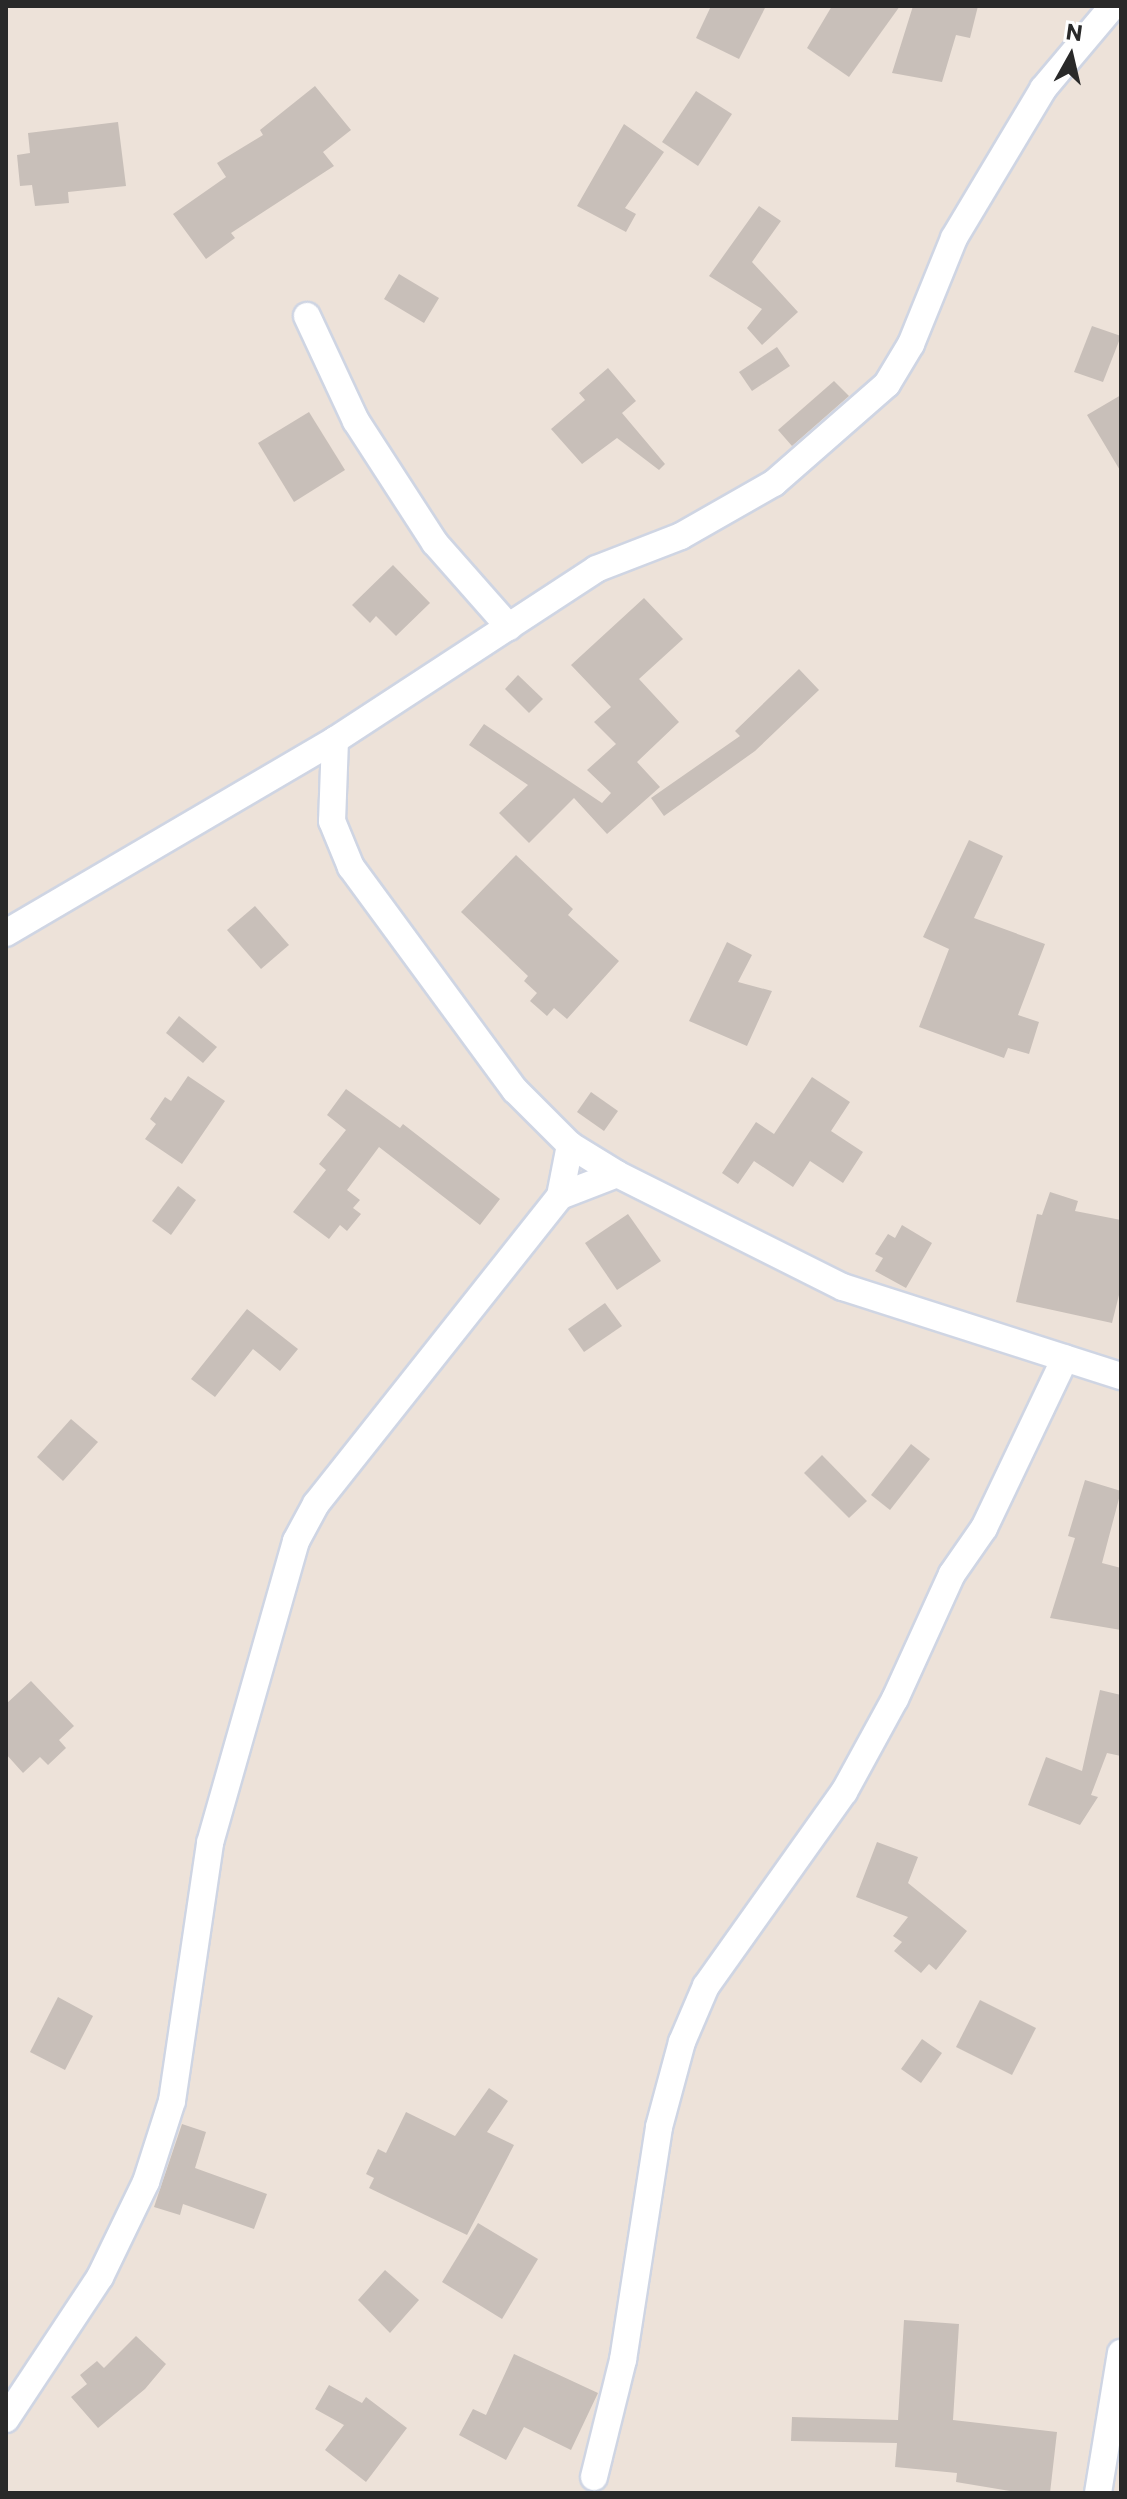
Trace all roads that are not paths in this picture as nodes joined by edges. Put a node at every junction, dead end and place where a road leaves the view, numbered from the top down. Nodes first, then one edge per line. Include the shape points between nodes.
1 (1113, 6) edge
2 (307, 316) dead end
3 (509, 627) junction
4 (335, 740) junction
5 (6, 933) edge
6 (570, 1145) junction
7 (617, 1174) junction
8 (560, 1196) junction
9 (1065, 1358) junction
10 (1121, 1376) edge
11 (1121, 2353) edge
12 (6, 2419) edge
13 (594, 2477) dead end
14 (1098, 2493) edge

1 - 3 street via 1026,116 954,238 911,344 887,384 774,483 681,536 596,569
2 - 3 street via 356,421 427,531
3 - 4 street
4 - 5 street
4 - 6 street via 332,821 351,867 515,1090
6 - 7 street
6 - 8 street
7 - 8 street
7 - 9 street via 843,1287
8 - 12 street via 316,1504 296,1541 210,1843 172,2101 146,2182 100,2277
9 - 10 street
9 - 13 street via 984,1528 952,1574 895,1699 844,1792 706,1986 682,2042 659,2127 623,2360
11 - 14 street

